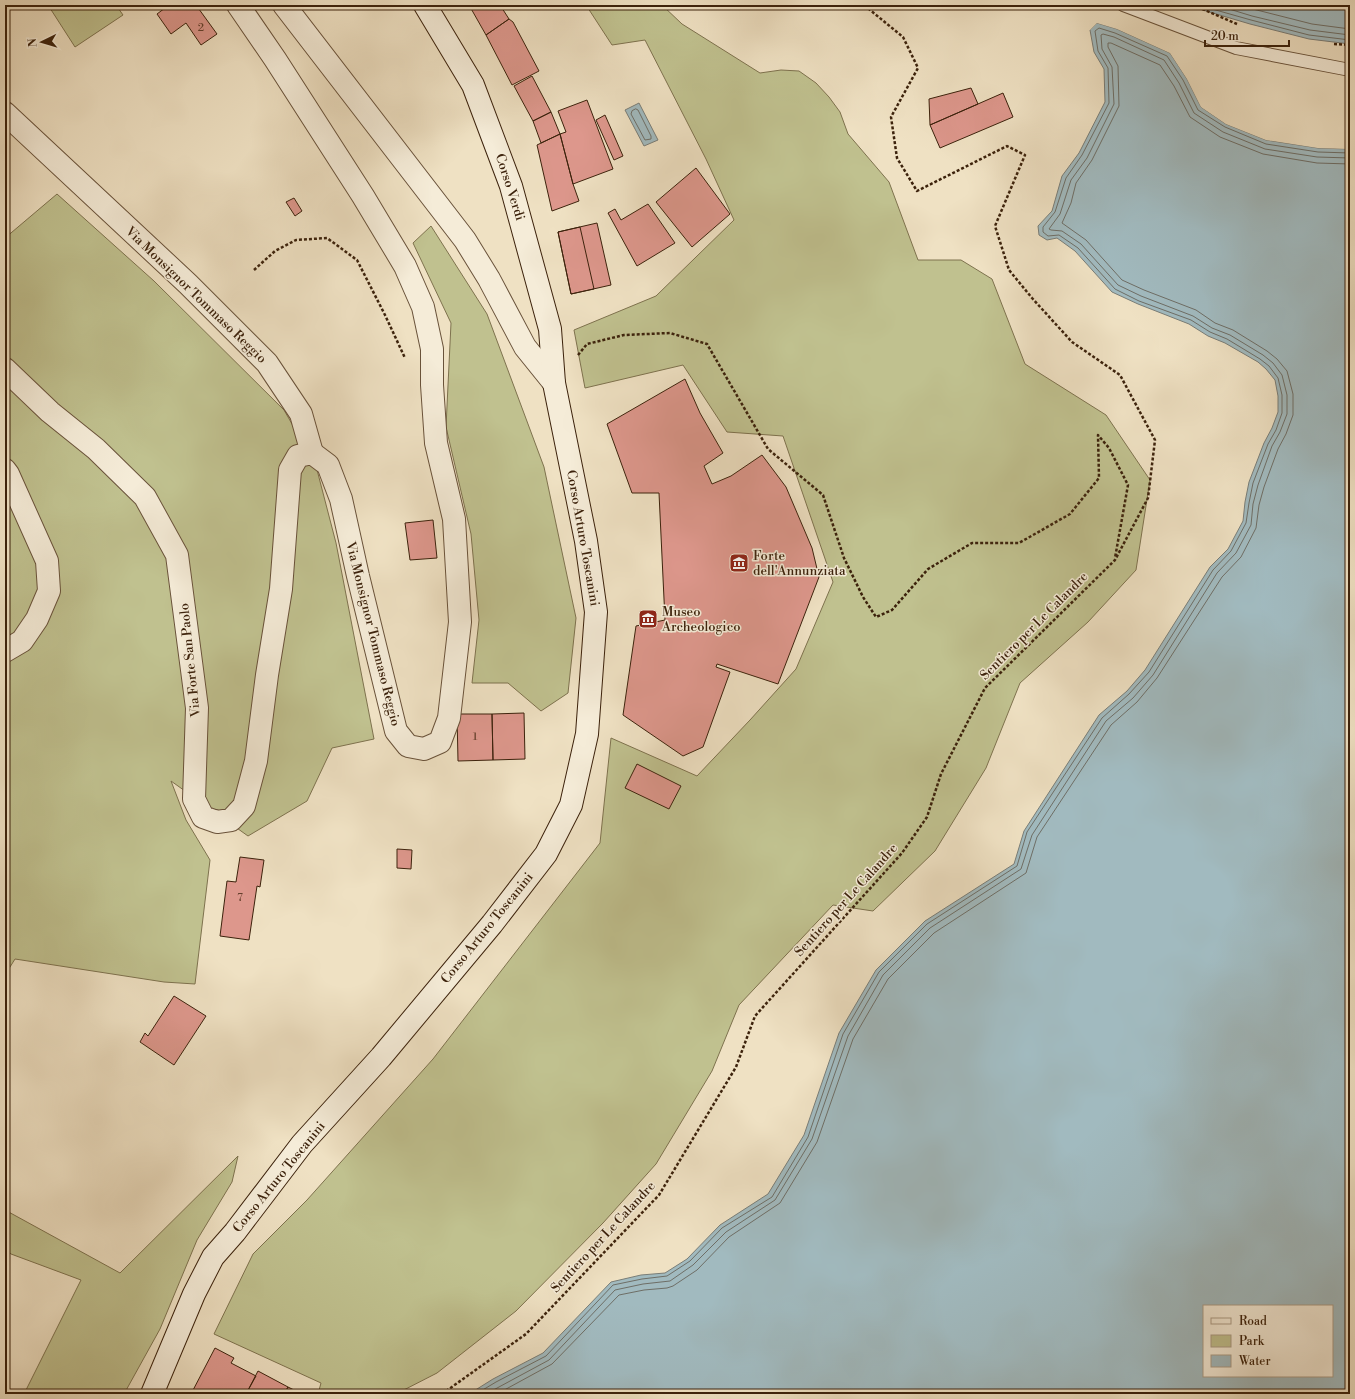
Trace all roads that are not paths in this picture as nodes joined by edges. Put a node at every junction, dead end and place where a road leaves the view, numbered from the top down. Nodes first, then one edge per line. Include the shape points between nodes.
1 (238, 5) edge
2 (284, 5) edge
3 (425, 5) edge
4 (1123, 5) edge
5 (1350, 70) edge
6 (5, 113) edge
7 (5, 369) edge
8 (554, 383) junction
9 (312, 453) junction
10 (5, 470) edge
11 (5, 651) edge
12 (152, 1394) edge

1 - 9 street, Via Monsignor Tommaso Reggio via 363,196 405,266 423,307 432,349 436,443 454,519 460,622 449,718 440,742 424,749 408,746 396,731 341,499 328,465
2 - 8 street via 465,240 526,347
3 - 8 street, Corso Verdi via 473,85 511,186 550,329
4 - 5 lane via 1236,48
6 - 9 street, Via Monsignor Tommaso Reggio via 188,284 267,363 301,414
7 - 9 street, Via Forte San Paolo via 50,412 96,449 145,497 177,555 197,708 194,799 202,817 217,822 231,820 244,806 256,761 281,589 290,470 298,456
8 - 12 street, Corso Arturo Toscanini via 586,541 596,612 587,734 571,805 546,854 492,924 381,1057 302,1144 213,1257 194,1294
10 - 11 street via 47,561 49,591 37,619 22,641

